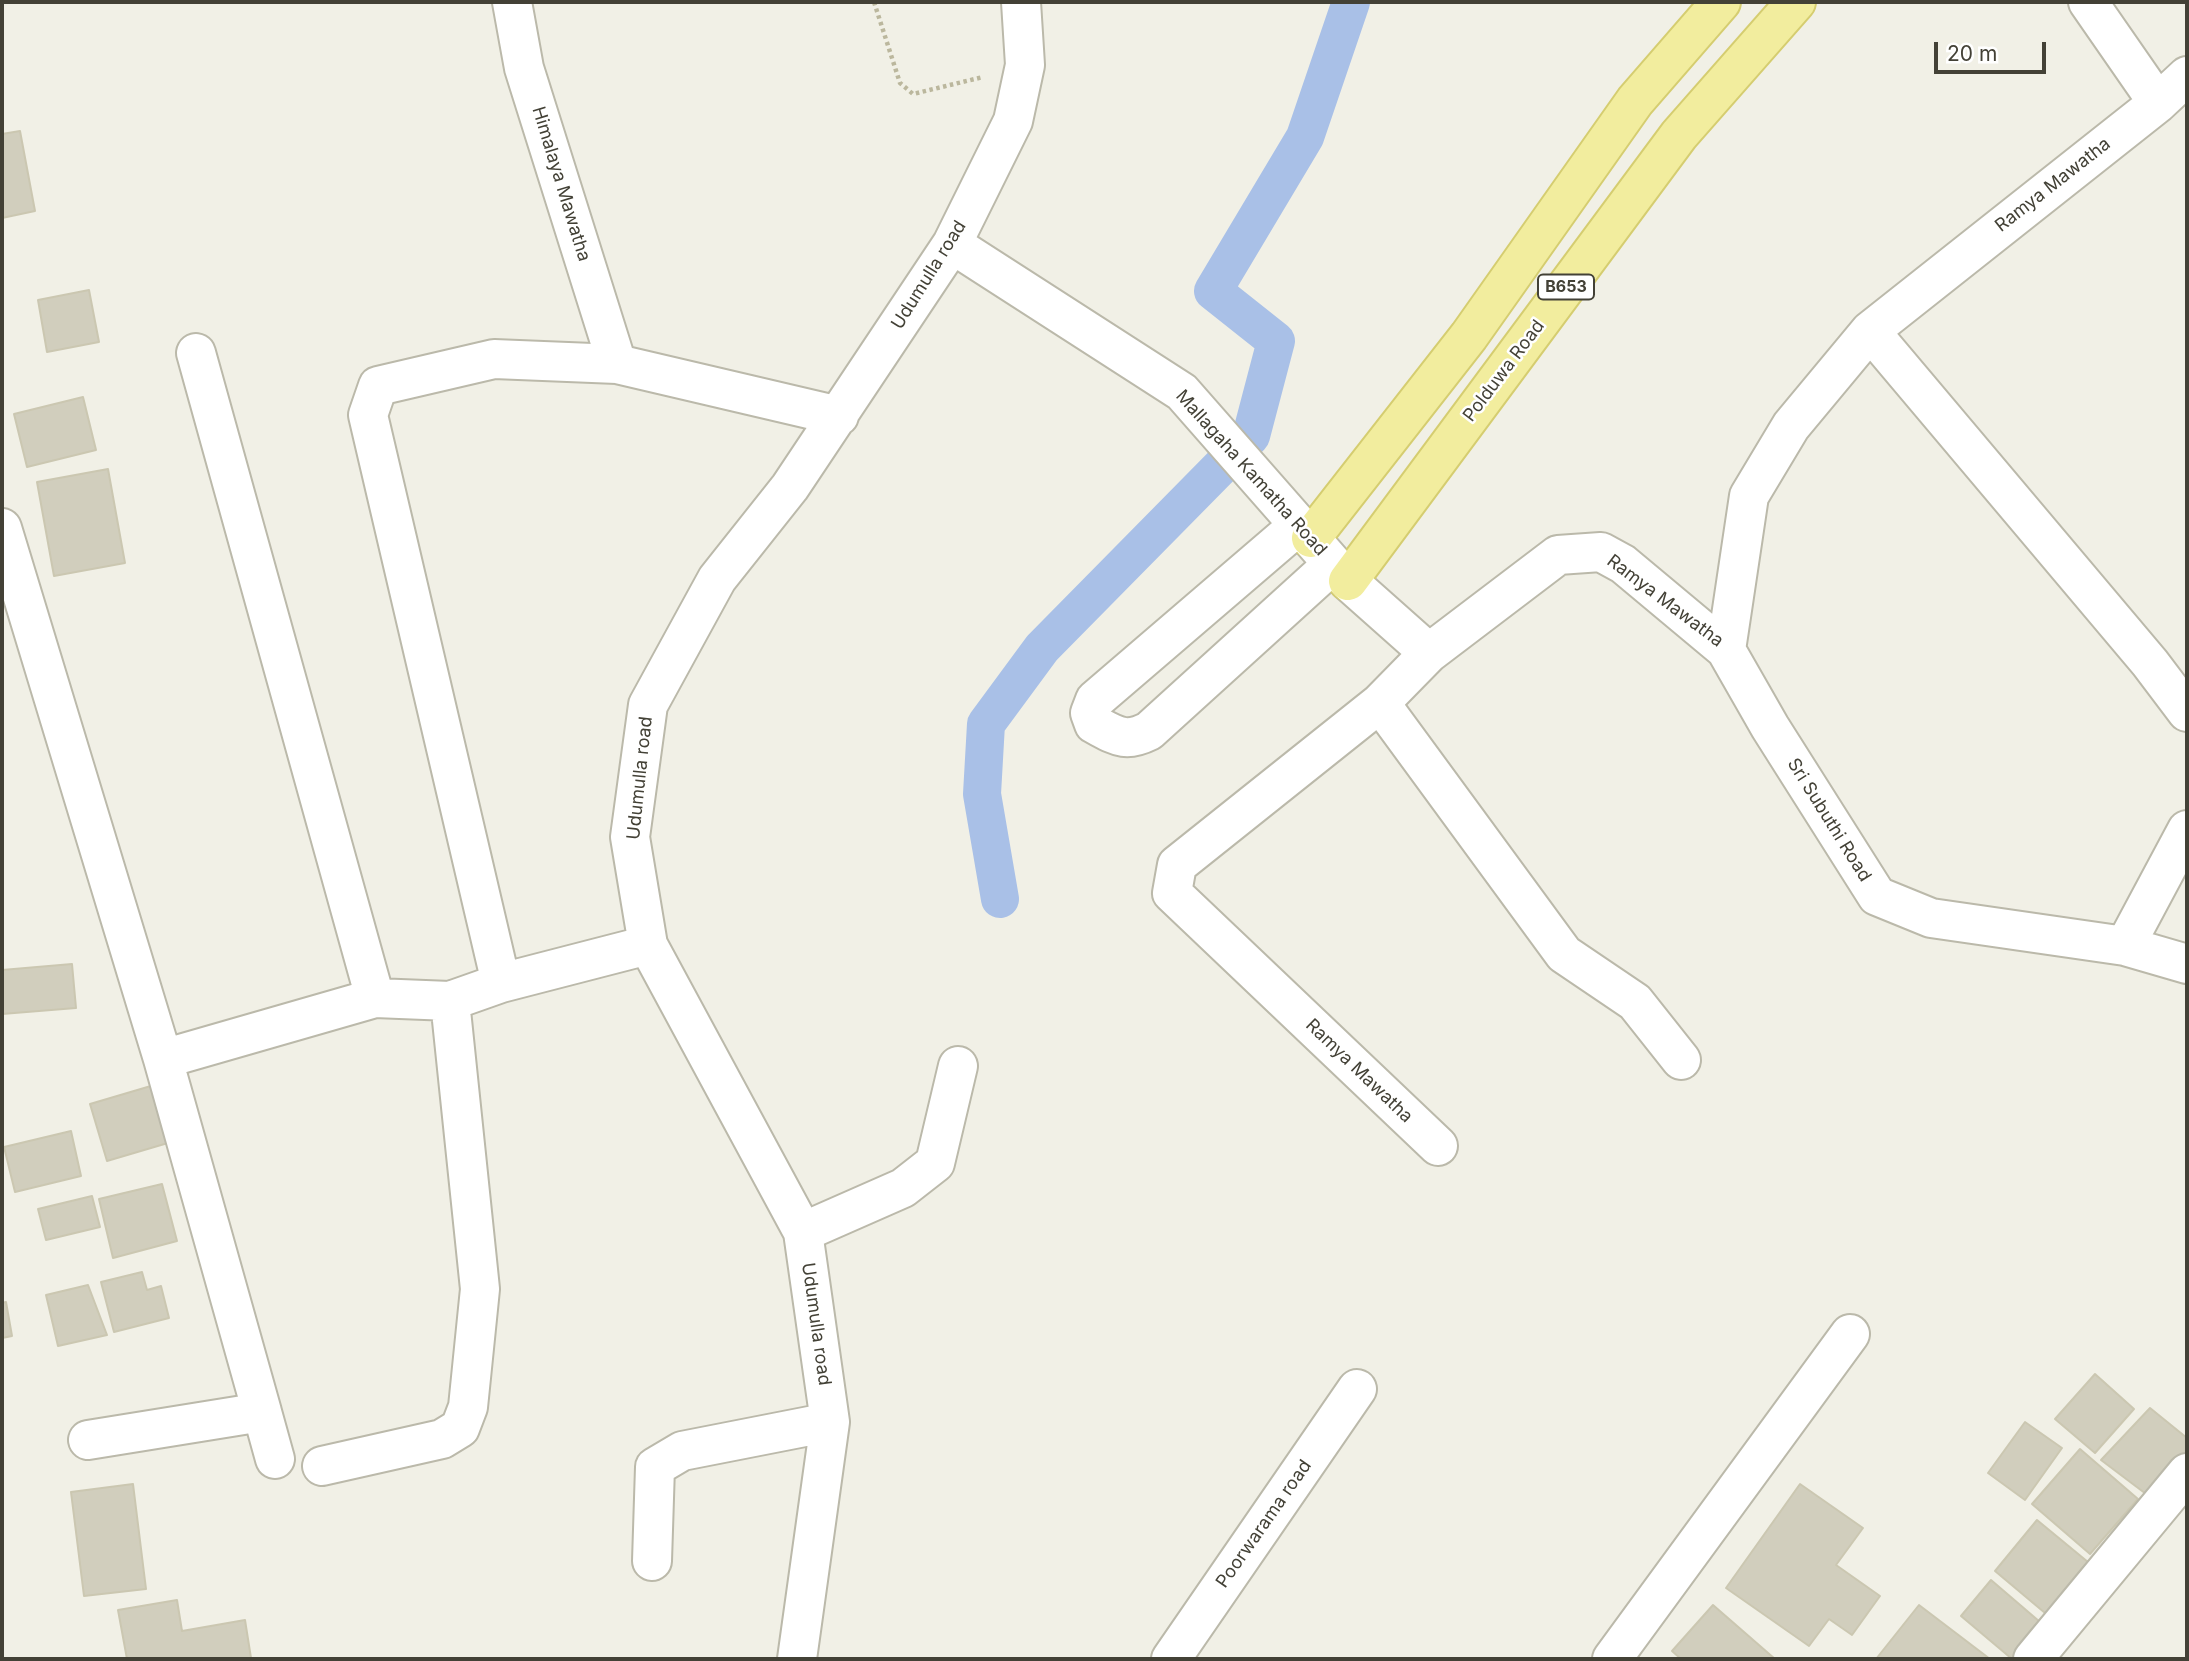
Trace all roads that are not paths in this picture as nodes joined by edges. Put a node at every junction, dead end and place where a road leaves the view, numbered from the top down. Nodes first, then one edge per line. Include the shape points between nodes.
1 (512, 2) edge
2 (1021, 2) edge
3 (1721, 2) edge
4 (1796, 2) edge
5 (2088, 2) edge
6 (2187, 76) edge
7 (2158, 103) junction
8 (952, 244) junction
9 (1870, 331) junction
10 (196, 353) dead end
11 (617, 363) junction
12 (839, 416) junction
13 (2, 528) edge
14 (1322, 552) junction
15 (1726, 650) junction
16 (1429, 653) junction
17 (1380, 704) junction
18 (2187, 712) edge
19 (2187, 830) edge
20 (648, 945) junction
21 (2125, 946) junction
22 (2187, 964) edge
23 (501, 983) junction
24 (375, 998) junction
25 (450, 1001) junction
26 (163, 1059) junction
27 (1681, 1060) dead end
28 (958, 1066) dead end
29 (1438, 1146) dead end
30 (803, 1232) junction
31 (1850, 1334) dead end
32 (1357, 1389) dead end
33 (262, 1412) junction
34 (830, 1422) junction
35 (88, 1440) dead end
36 (275, 1459) dead end
37 (322, 1466) dead end
38 (2187, 1473) edge
39 (652, 1561) dead end
40 (797, 1659) edge
41 (1171, 1659) edge
42 (1612, 1659) edge
43 (2033, 1659) edge

1 - 11 street, Himalaya Mawatha via 524,68
2 - 8 street, Udumulla road via 1025,65 1013,121
3 - 14 main road, B653 via 1635,100
4 - 14 main road, Polduwa Road / B653
5 - 7 street
6 - 7 street, Ramya Mawatha
7 - 9 street, Ramya Mawatha
8 - 12 street, Udumulla road
8 - 14 street, Mallagaha Kamatha Road via 1182,392
9 - 15 street, Ramya Mawatha via 1791,426 1749,496
9 - 18 street
10 - 24 street
11 - 12 street
11 - 23 street via 494,359 378,386 368,415
12 - 20 street, Udumulla road via 718,579 648,705 631,837
13 - 26 street
14 - 14 street via 1149,731 1122,738 1094,724 1090,713 1094,700
14 - 16 street, Mallagaha Kamatha Road
15 - 16 street, Ramya Mawatha via 1623,564 1601,552 1558,555
15 - 21 street, Sri Subuthi Road via 1877,896 1931,918
16 - 17 street, Ramya Mawatha
17 - 27 street via 1564,954 1635,1002
17 - 29 street, Ramya Mawatha via 1177,865 1172,893
19 - 21 street
20 - 23 street
20 - 30 street, Udumulla road
21 - 22 street, Sri Subuthi Road
23 - 25 street
24 - 25 street
24 - 26 street
25 - 37 street via 480,1290 468,1407 460,1428 442,1439
26 - 33 street
28 - 30 street via 935,1163 903,1188
30 - 34 street, Udumulla road
31 - 42 street
32 - 41 street, Poorwarama road
33 - 35 street
33 - 36 street
34 - 39 street via 681,1451 655,1467
34 - 40 street, Udumulla road
38 - 43 street

